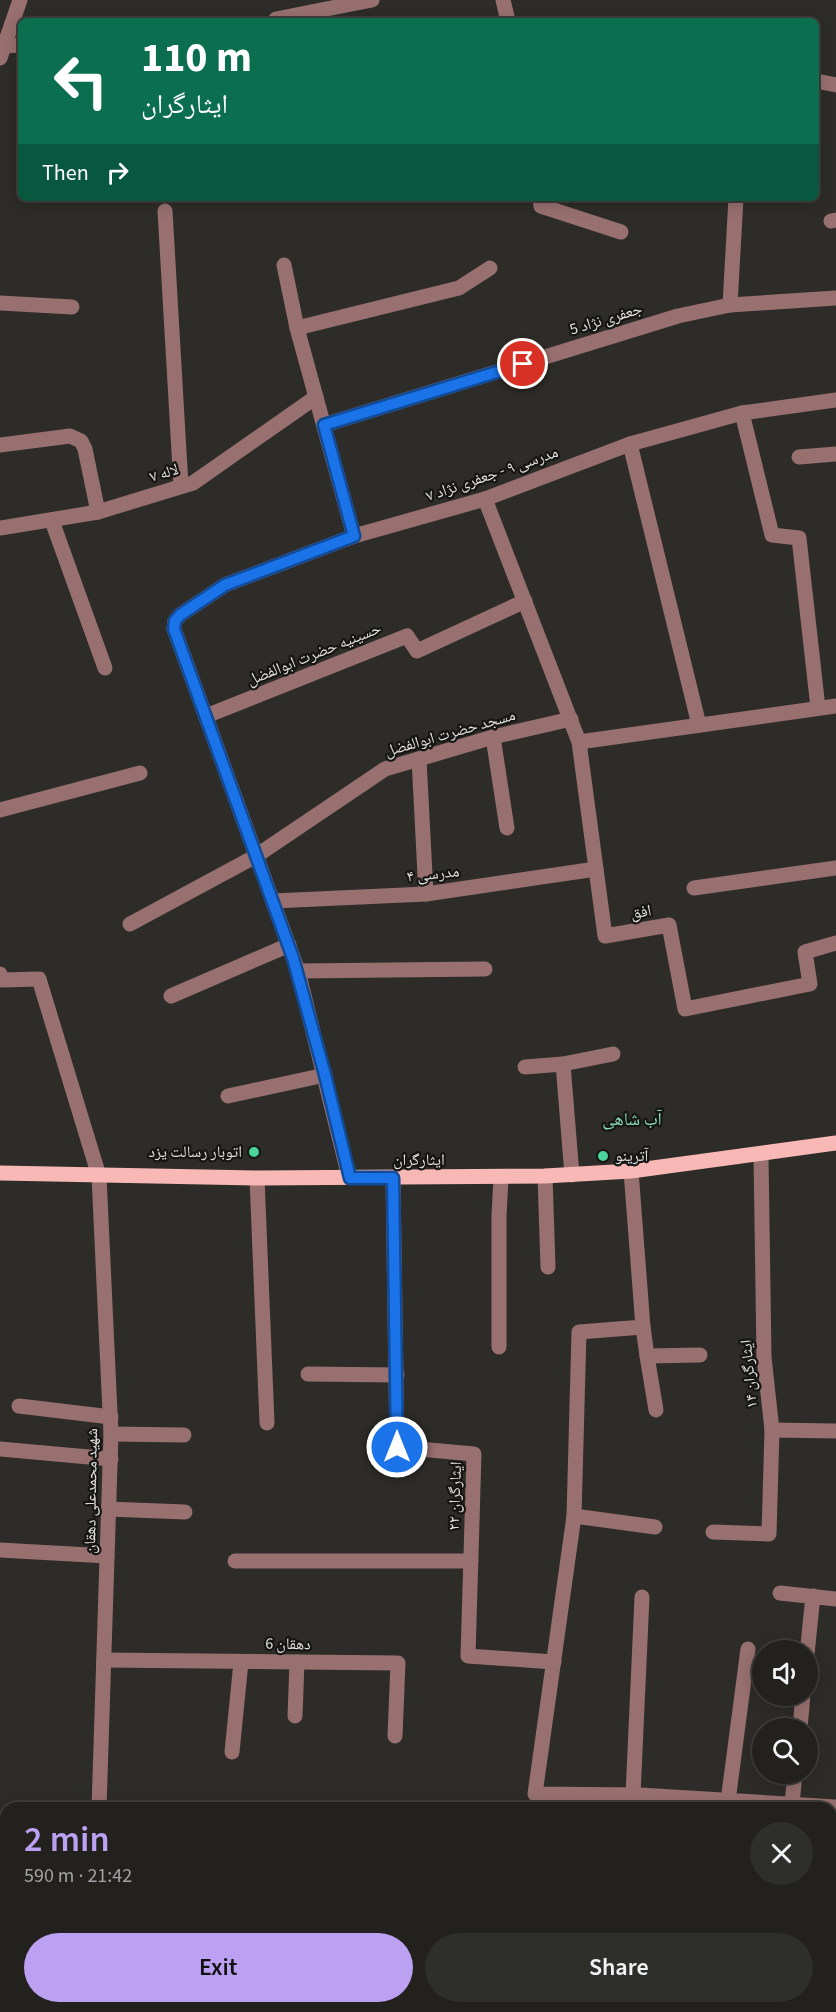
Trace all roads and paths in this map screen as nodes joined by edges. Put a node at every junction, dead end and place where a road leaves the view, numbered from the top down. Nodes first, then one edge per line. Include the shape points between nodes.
1 (20, 0) edge
2 (372, 0) edge
3 (503, 0) edge
4 (281, 18) edge
5 (507, 18) edge
6 (18, 46) edge
7 (2, 52) edge
8 (819, 82) edge
9 (836, 85) edge
10 (736, 201) edge
11 (541, 202) edge
12 (165, 211) dead end
13 (621, 232) dead end
14 (284, 265) dead end
15 (490, 268) dead end
16 (836, 298) edge
17 (0, 303) edge
18 (730, 305) junction
19 (72, 307) dead end
20 (297, 328) junction
21 (316, 397) junction
22 (836, 400) edge
23 (742, 413) junction
24 (324, 425) junction
25 (630, 444) junction
26 (0, 445) edge
27 (836, 454) edge
28 (799, 457) dead end
29 (181, 486) junction
30 (485, 499) junction
31 (98, 512) junction
32 (52, 521) junction
33 (0, 528) edge
34 (354, 536) junction
35 (525, 601) junction
36 (105, 668) dead end
37 (836, 706) edge
38 (818, 708) junction
39 (206, 716) junction
40 (571, 719) junction
41 (699, 725) junction
42 (493, 736) junction
43 (579, 742) junction
44 (419, 759) junction
45 (140, 773) dead end
46 (0, 810) edge
47 (507, 828) dead end
48 (256, 856) junction
49 (836, 868) edge
50 (596, 869) junction
51 (694, 888) dead end
52 (426, 894) junction
53 (273, 901) junction
54 (130, 924) dead end
55 (836, 943) edge
56 (289, 945) junction
57 (484, 969) dead end
58 (297, 972) junction
59 (0, 974) edge
60 (171, 996) dead end
61 (613, 1054) dead end
62 (563, 1064) junction
63 (525, 1067) dead end
64 (325, 1075) junction
65 (228, 1096) dead end
66 (836, 1143) edge
67 (761, 1155) junction
68 (631, 1171) junction
69 (0, 1173) edge
70 (572, 1175) junction
71 (99, 1176) junction
72 (545, 1176) junction
73 (257, 1178) junction
74 (350, 1178) junction
75 (393, 1178) junction
76 (501, 1178) junction
77 (548, 1267) dead end
78 (643, 1327) junction
79 (499, 1347) dead end
80 (700, 1355) dead end
81 (647, 1356) junction
82 (308, 1374) dead end
83 (397, 1375) junction
84 (19, 1406) dead end
85 (656, 1410) dead end
86 (111, 1418) junction
87 (267, 1424) dead end
88 (772, 1430) junction
89 (836, 1431) edge
90 (111, 1434) junction
91 (184, 1435) dead end
92 (0, 1449) edge
93 (111, 1459) junction
94 (108, 1509) junction
95 (185, 1512) dead end
96 (574, 1516) junction
97 (655, 1527) dead end
98 (713, 1532) dead end
99 (0, 1550) edge
100 (107, 1556) junction
101 (235, 1561) dead end
102 (471, 1561) junction
103 (780, 1593) dead end
104 (813, 1596) junction
105 (642, 1597) dead end
106 (836, 1599) edge
107 (808, 1640) edge
108 (748, 1649) dead end
109 (104, 1660) junction
110 (241, 1662) junction
111 (297, 1662) junction
112 (554, 1662) junction
113 (295, 1716) dead end
114 (395, 1737) dead end
115 (232, 1752) dead end
116 (794, 1784) edge
117 (633, 1795) junction
118 (566, 1801) edge
119 (728, 1801) junction
120 (99, 1802) edge
121 (749, 1802) edge
122 (792, 1802) edge

1 - 7 street
2 - 4 street
3 - 5 street
6 - 7 street
8 - 9 street
10 - 18 street
11 - 13 street
12 - 29 street
14 - 20 street
15 - 20 street via 459,288
16 - 18 street, جعفری نژاد 5
17 - 19 street
18 - 24 street, جعفری نژاد 5 via 678,316
20 - 21 street
21 - 24 street
21 - 29 street, لاله ۷ via 193,483
22 - 23 street, مدرسی ۹ - جعفری نژاد ۷
23 - 25 street, مدرسی ۹ - جعفری نژاد ۷
23 - 38 street via 772,536 799,538
24 - 34 street
25 - 30 street, مدرسی ۹ - جعفری نژاد ۷
25 - 41 street
26 - 31 street via 70,436 81,441
27 - 28 street
29 - 31 street, لاله ۷
30 - 34 street, مدرسی ۹ - جعفری نژاد ۷
30 - 35 street, افق
31 - 32 street, لاله ۷
32 - 33 street, لاله ۷
32 - 36 street
34 - 39 street, مدرسی ۹ - جعفری نژاد ۷ via 225,585 175,621 174,629
35 - 39 street, حسینیه حضرت ابوالفضل via 417,651 407,636
35 - 40 street, افق
37 - 38 street
38 - 41 street
39 - 48 street
40 - 42 street, مسجد حضرت ابوالفضل
40 - 43 street, افق
41 - 43 street
42 - 44 street, مسجد حضرت ابوالفضل
42 - 47 street
43 - 50 street, افق
44 - 48 street, مسجد حضرت ابوالفضل via 385,769
44 - 52 street
45 - 46 street
48 - 53 street
48 - 54 street, مسجد حضرت ابوالفضل
49 - 51 street
50 - 52 street, مدرسی ۴
50 - 55 street, افق via 605,936 669,925 685,1009 810,984 805,952
52 - 53 street, مدرسی ۴
53 - 56 street
56 - 58 street
56 - 60 street
57 - 58 street
58 - 64 street
59 - 71 street, شهید محمدعلی دهقان via 2,980 39,979
61 - 62 street
62 - 63 street
62 - 70 street
64 - 65 street
64 - 74 street
66 - 67 main road, ایثارگران
67 - 68 main road, ایثارگران
67 - 88 street, ایثارگران ۱۴ via 764,1357
68 - 70 main road, ایثارگران
68 - 78 street
69 - 71 main road, ایثارگران
70 - 72 main road, ایثارگران
71 - 73 main road, ایثارگران
71 - 86 street, شهید محمدعلی دهقان
72 - 76 main road, ایثارگران
72 - 77 street
73 - 74 main road, ایثارگران
73 - 87 street
74 - 75 main road, ایثارگران
75 - 76 main road, ایثارگران
75 - 83 street, ایثارگران ۲۲
76 - 79 street
78 - 81 street
78 - 96 street via 579,1332
80 - 81 street
81 - 85 street
82 - 83 street
83 - 102 street, ایثارگران ۲۲ via 397,1447 474,1454
84 - 86 street
86 - 90 street, شهید محمدعلی دهقان
88 - 89 street
88 - 98 street, ایثارگران ۱۴ via 769,1534
90 - 91 street
90 - 93 street, شهید محمدعلی دهقان
92 - 93 street
93 - 94 street, شهید محمدعلی دهقان
94 - 95 street
94 - 100 street, شهید محمدعلی دهقان
96 - 97 street
96 - 112 street
99 - 100 street
100 - 109 street, شهید محمدعلی دهقان
101 - 102 street
102 - 112 street, ایثارگران ۲۲ via 468,1656
103 - 104 street
104 - 106 street
104 - 107 street
105 - 117 street
108 - 119 street
109 - 110 street, دهقان 6
109 - 120 street, شهید محمدعلی دهقان
110 - 111 street, دهقان 6
110 - 115 street
111 - 113 street
111 - 114 street, دهقان 6 via 398,1664
112 - 118 street via 535,1794
116 - 122 street
117 - 118 street
117 - 119 street
119 - 121 street

